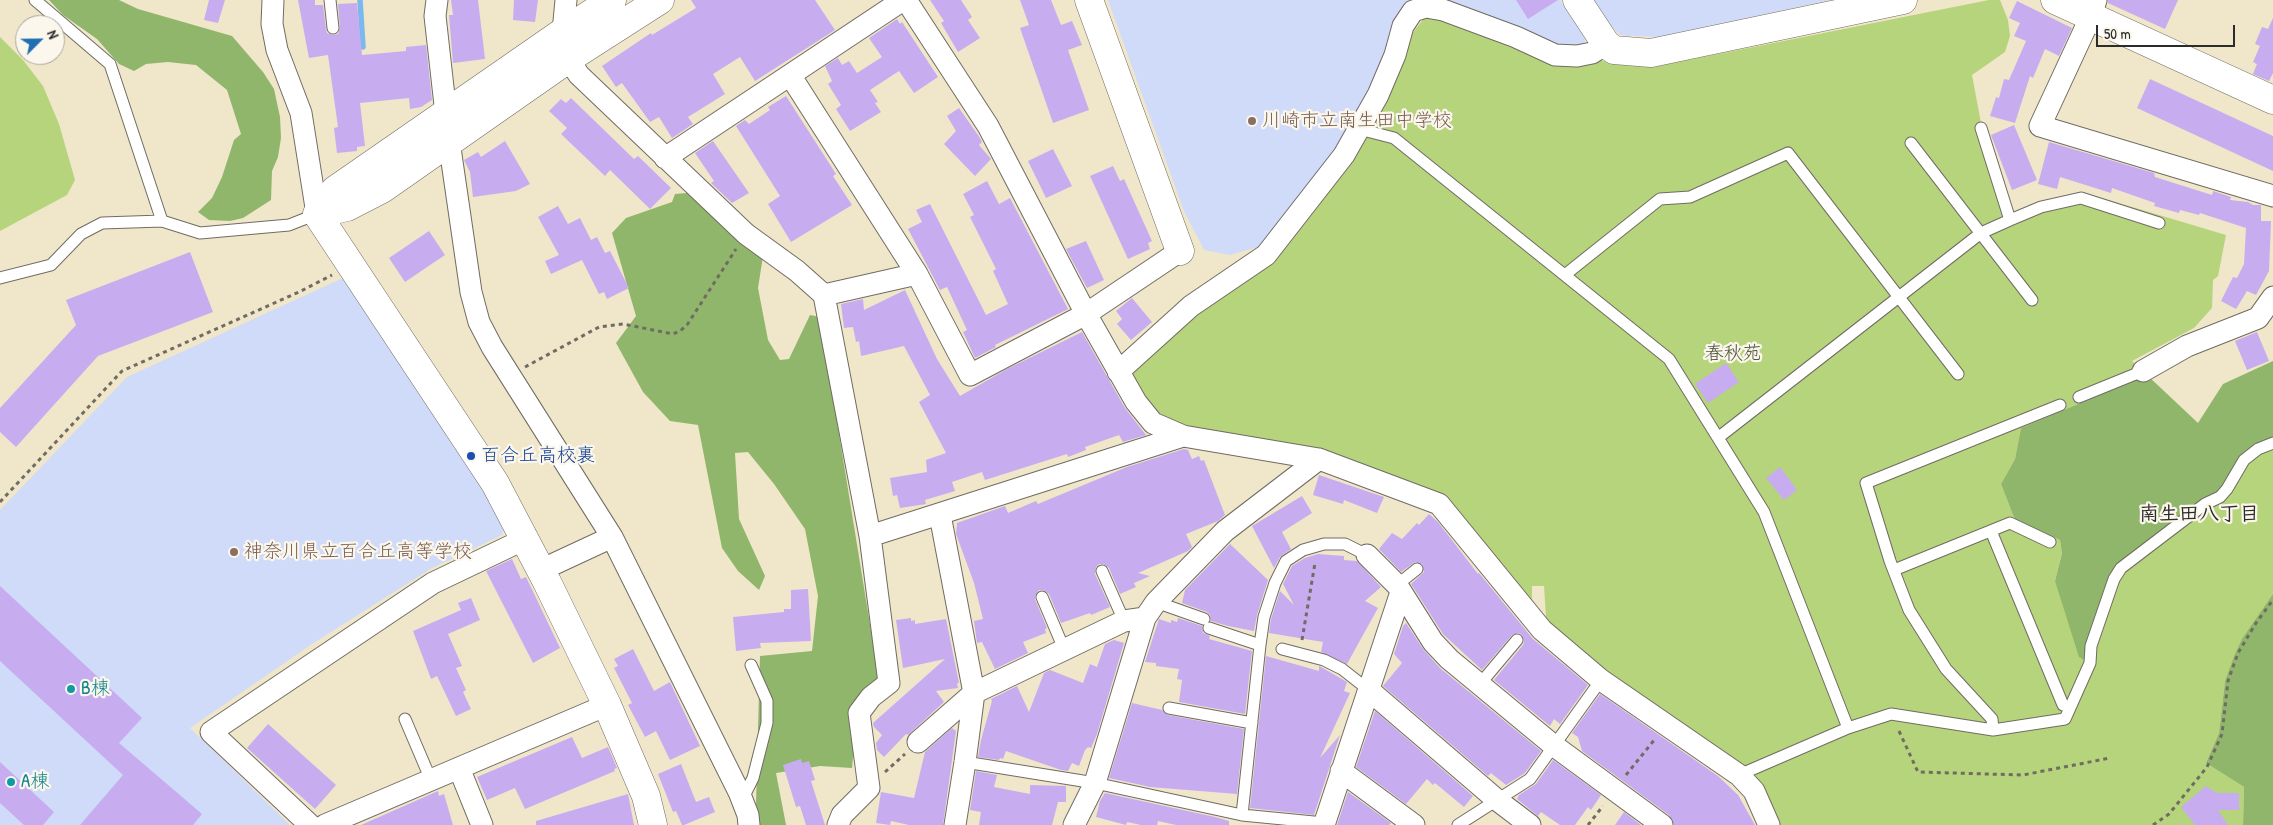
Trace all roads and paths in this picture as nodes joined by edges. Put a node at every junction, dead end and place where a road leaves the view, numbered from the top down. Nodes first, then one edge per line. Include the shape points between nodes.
1 (35, 0) edge
2 (273, 0) edge
3 (330, 0) edge
4 (437, 0) edge
5 (566, 0) edge
6 (612, 0) edge
7 (660, 0) edge
8 (905, 0) edge
9 (1089, 0) edge
10 (1577, 0) edge
11 (1903, 0) edge
12 (2055, 0) edge
13 (2094, 8) edge
14 (333, 28) dead end
15 (563, 32) junction
16 (1606, 44) junction
17 (568, 59) junction
18 (790, 75) junction
19 (2273, 100) edge
20 (446, 112) junction
21 (1981, 128) dead end
22 (1359, 129) junction
23 (449, 141) junction
24 (1911, 143) dead end
25 (665, 158) junction
26 (2273, 196) edge
27 (317, 214) junction
28 (2010, 220) junction
29 (162, 221) junction
30 (2159, 223) dead end
31 (1980, 233) junction
32 (746, 234) junction
33 (1180, 251) joint
34 (917, 274) junction
35 (1566, 274) junction
36 (329, 277) dead end
37 (0, 278) edge
38 (824, 295) junction
39 (1899, 297) junction
40 (2273, 298) edge
41 (2032, 300) dead end
42 (1086, 314) junction
43 (1118, 372) junction
44 (2143, 372) joint
45 (1958, 374) dead end
46 (510, 375) junction
47 (2079, 397) dead end
48 (2060, 405) dead end
49 (1183, 436) junction
50 (1719, 438) junction
51 (2273, 443) edge
52 (1319, 459) junction
53 (0, 502) edge
54 (940, 515) junction
55 (1991, 531) junction
56 (612, 536) junction
57 (870, 536) junction
58 (524, 539) junction
59 (2050, 542) dead end
60 (1367, 555) joint
61 (1315, 563) dead end
62 (1417, 569) dead end
63 (541, 570) junction
64 (1894, 570) junction
65 (1102, 571) dead end
66 (1399, 588) junction
67 (1042, 597) dead end
68 (2273, 600) edge
69 (1150, 610) junction
70 (1124, 621) junction
71 (1517, 640) dead end
72 (1260, 645) junction
73 (1064, 648) junction
74 (1282, 650) dead end
75 (1299, 653) junction
76 (751, 665) dead end
77 (1601, 680) junction
78 (1480, 684) junction
79 (1370, 691) junction
80 (974, 693) junction
81 (606, 705) junction
82 (2063, 705) dead end
83 (1169, 708) dead end
84 (1882, 718) junction
85 (405, 719) dead end
86 (1252, 723) junction
87 (1666, 725) junction
88 (1848, 728) junction
89 (1993, 730) junction
90 (918, 742) joint
91 (1553, 746) junction
92 (2110, 758) dead end
93 (1639, 759) dead end
94 (966, 762) junction
95 (459, 768) junction
96 (1341, 771) junction
97 (1738, 775) junction
98 (431, 780) junction
99 (1095, 783) junction
100 (869, 788) junction
101 (742, 800) junction
102 (1497, 800) junction
103 (1242, 815) junction
104 (1324, 824) edge
105 (310, 825) edge
106 (325, 825) edge
107 (482, 825) edge
108 (653, 825) edge
109 (749, 825) edge
110 (838, 825) edge
111 (955, 825) edge
112 (1074, 825) edge
113 (1414, 825) edge
114 (1458, 825) edge
115 (1530, 825) edge
116 (1662, 825) edge
117 (1768, 825) edge
118 (2153, 825) edge

1 - 29 lane via 110,64
2 - 27 street via 272,24 277,50 301,113
3 - 14 lane
4 - 20 street via 435,16
5 - 15 street
6 - 15 street
7 - 17 street
8 - 18 street
8 - 42 street via 988,126
9 - 33 street
10 - 16 street
11 - 16 street via 1651,53 1614,50
12 - 13 street
13 - 19 street
13 - 26 street via 2040,126
15 - 17 street
15 - 20 street
16 - 22 street via 1592,53 1555,56 1516,37 1443,10 1426,7 1413,11 1403,26 1396,55 1378,95
17 - 23 street
17 - 25 street via 579,75
18 - 25 street
18 - 34 street
20 - 23 street
20 - 27 street via 335,190
21 - 28 lane
22 - 35 lane via 1394,138
22 - 43 street via 1344,155 1266,255 1191,306
23 - 27 street via 382,189 347,207
23 - 46 street via 473,300 479,322
24 - 31 lane
25 - 32 street
27 - 29 lane via 289,225 200,233
27 - 58 street via 495,483
28 - 30 lane via 2041,207 2081,198
28 - 31 lane
29 - 37 lane via 102,223 81,234 51,265
31 - 39 lane
31 - 41 lane
32 - 38 street
32 - 46 path via 680,331 673,334 623,324 599,328
33 - 42 street
34 - 38 street
34 - 42 street via 970,375
35 - 39 lane via 1660,199 1690,197 1788,153
35 - 50 lane via 1669,358
36 - 53 path via 122,371
38 - 57 street
39 - 45 lane
39 - 50 lane
40 - 44 street via 2258,318 2187,346
42 - 43 street
43 - 49 street via 1153,422
44 - 47 lane
46 - 56 street
48 - 64 lane via 1866,482
49 - 52 street
49 - 54 street
50 - 88 lane via 1764,512
51 - 89 lane via 2244,460 2220,497 2205,504 2121,568 2114,579 2091,646 2090,663 2065,719
52 - 69 street via 1225,531
52 - 77 street via 1439,504 1535,624
54 - 57 street
54 - 80 street
55 - 59 lane via 2010,523
55 - 64 lane
55 - 82 lane
56 - 63 street
56 - 101 street
57 - 100 street via 889,683 871,697 859,713
58 - 63 street
58 - 105 street via 433,583 212,732
60 - 66 street
60 - 72 lane via 1345,544 1324,544 1303,550 1286,561 1275,583
61 - 75 path
62 - 66 lane
63 - 81 street
64 - 89 lane via 1909,610 1946,669 1992,719
65 - 70 lane
66 - 78 street via 1433,642
66 - 79 street
67 - 73 lane
68 - 118 path via 2238,653 2228,681 2222,734 2207,767 2169,814
69 - 70 street
69 - 72 lane via 1207,623
69 - 99 street
70 - 73 street
71 - 78 lane
72 - 86 lane
73 - 80 street
74 - 75 lane
75 - 79 lane via 1342,669
76 - 101 lane via 767,701 767,723 753,778
77 - 87 street
77 - 91 lane
78 - 91 street
79 - 96 street
79 - 102 street
80 - 90 street
80 - 94 street
81 - 95 street
81 - 108 street via 646,796
83 - 86 lane
84 - 88 lane
84 - 89 lane via 1891,714
84 - 92 path via 1900,732 1918,772 2022,775
85 - 98 lane
86 - 103 lane
87 - 93 path
87 - 97 street
88 - 97 lane
90 - 100 path
91 - 102 lane via 1530,779
91 - 116 street
94 - 99 lane
94 - 111 street
95 - 98 street
95 - 107 street
96 - 104 street
96 - 113 street
97 - 117 street via 1754,791
98 - 106 street
99 - 103 lane
99 - 112 street
100 - 110 street via 842,815
101 - 109 street
102 - 114 lane
102 - 115 street
103 - 104 lane

